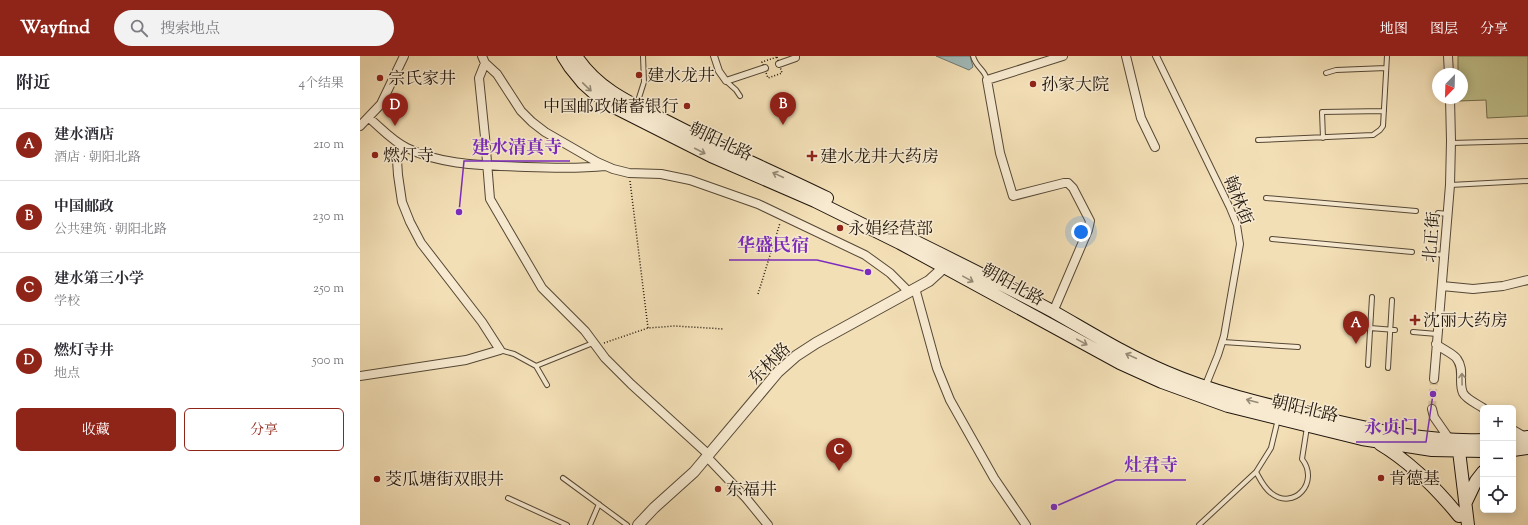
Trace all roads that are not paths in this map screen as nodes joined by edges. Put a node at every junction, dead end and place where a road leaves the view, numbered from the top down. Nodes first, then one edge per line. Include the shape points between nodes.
1 (404, 56) edge
2 (563, 56) edge
3 (576, 56) edge
4 (643, 56) edge
5 (714, 56) edge
6 (796, 56) edge
7 (973, 56) edge
8 (1063, 56) edge
9 (1126, 56) edge
10 (1156, 56) edge
11 (1387, 56) edge
12 (1448, 56) edge
13 (483, 60) edge
14 (779, 64) dead end
15 (765, 68) dead end
16 (1386, 68) junction
17 (1449, 68) edge
18 (1326, 73) dead end
19 (987, 80) junction
20 (726, 81) junction
21 (740, 96) dead end
22 (1450, 104) edge
23 (637, 106) junction
24 (1384, 111) junction
25 (369, 118) junction
26 (360, 126) edge
27 (1323, 138) junction
28 (1258, 140) dead end
29 (1528, 140) edge
30 (1451, 143) junction
31 (401, 146) junction
32 (1155, 147) dead end
33 (486, 166) junction
34 (605, 166) junction
35 (1528, 181) edge
36 (1450, 185) junction
37 (1266, 198) dead end
38 (1416, 211) dead end
39 (1438, 213) dead end
40 (1448, 214) junction
41 (1272, 239) dead end
42 (1412, 252) dead end
43 (1434, 254) dead end
44 (1445, 255) junction
45 (946, 262) junction
46 (1528, 280) edge
47 (1442, 286) junction
48 (912, 290) junction
49 (1372, 297) dead end
50 (1392, 300) dead end
51 (1053, 312) junction
52 (1370, 328) junction
53 (1393, 330) junction
54 (1413, 332) dead end
55 (1437, 334) junction
56 (1223, 342) junction
57 (595, 344) junction
58 (1436, 344) junction
59 (1298, 347) dead end
60 (500, 350) junction
61 (1368, 365) dead end
62 (536, 366) junction
63 (1388, 368) dead end
64 (360, 376) edge
65 (1434, 379) tunnel mouth
66 (547, 385) dead end
67 (1205, 387) junction
68 (1480, 406) edge
69 (1432, 409) tunnel mouth
70 (1278, 419) junction
71 (1307, 426) junction
72 (1516, 432) edge
73 (1516, 439) edge
74 (1373, 441) junction
75 (1480, 441) edge
76 (1527, 441) edge
77 (1453, 447) junction
78 (1516, 448) edge
79 (1480, 451) edge
80 (708, 456) junction
81 (1256, 472) junction
82 (1480, 476) edge
83 (563, 478) dead end
84 (508, 498) dead end
85 (1466, 503) junction
86 (599, 504) junction
87 (1460, 520) edge
88 (567, 525) edge
89 (590, 525) edge
90 (627, 525) edge
91 (638, 525) edge
92 (768, 525) edge
93 (1026, 525) edge
94 (1199, 525) edge
95 (1468, 525) edge

1 - 25 street via 381,104
2 -> 45 main road, 朝阳北路 via 583,83 614,107 711,156
3 - 23 main road, 朝阳北路 via 600,84 619,98
4 - 23 lane via 644,82
5 - 20 street via 718,70
6 - 14 street
7 - 19 lane via 975,64 986,74
8 - 19 street
9 - 32 street via 1141,118
10 - 56 street, 翰林街 via 1239,231 1240,244
11 - 16 lane
12 - 17 street
13 - 33 street via 479,78
13 - 34 street via 497,74 521,111 532,122
15 - 20 street
16 - 18 lane via 1336,70
16 - 24 lane
19 - 51 street via 1000,153 1013,196 1068,183 1074,188 1090,221
20 - 21 lane
22 - 30 street, 北正街
45 -> 23 main road, 朝阳北路 via 818,193
24 - 27 lane via 1383,126 1373,135
24 - 27 lane via 1322,112
25 - 26 street
25 - 31 street
27 - 28 lane
29 - 30 lane
30 - 36 street, 北正街
31 - 33 street via 432,158
31 - 60 street via 397,160 398,175 402,202 410,222
33 - 34 street via 582,169
33 - 57 street via 490,199 542,288
34 - 48 street via 629,173 661,174 690,180 741,197 865,255
35 - 36 lane
36 - 40 street, 北正街
37 - 38 lane
39 - 40 lane
40 - 44 street, 北正街
41 - 42 lane
43 - 44 lane
44 - 47 street, 北正街
45 - 48 street, 东林路 via 934,277
45 - 51 main road, 朝阳北路
45 -> 70 main road, 朝阳北路 via 1120,363 1162,382 1223,404
46 - 47 street via 1473,289
47 - 55 street, 北正街
48 - 80 street, 东林路 via 796,356 778,372
48 - 93 street via 950,400 994,478
49 - 52 lane
50 - 53 lane
67 -> 51 main road, 朝阳北路 via 1125,353
52 - 53 lane
52 - 61 lane
53 - 63 lane
54 - 55 lane
55 - 58 street, 北正街
56 - 59 lane
56 - 67 street, 翰林街
57 - 62 lane
57 - 80 street via 631,384
58 - 65 street, 北正街
68 -> 58 street via 1462,391 1462,371 1458,359
60 - 62 lane via 514,354
60 - 64 street via 466,360
62 - 66 lane
77 -> 67 main road, 朝阳北路 via 1364,428
69 - 77 street via 1434,417
70 - 71 main road, 朝阳北路
70 - 81 lane via 1271,448
71 - 74 main road, 朝阳北路
71 - 81 lane via 1302,459 1309,475 1307,484 1301,492 1289,498 1275,495 1267,489
72 - 76 street
73 - 76 main road
74 - 77 main road, 朝阳北路 via 1413,448
74 - 87 main road via 1412,467 1449,504
75 - 77 main road, 朝阳北路
76 - 78 main road
77 - 79 main road, 朝阳北路
77 - 85 main road
77 - 87 main road
80 - 91 street, 东林路
80 - 92 street
81 - 94 lane
82 - 85 main road
83 - 86 lane
84 - 88 lane
85 - 95 main road
86 - 89 lane
86 - 90 lane

